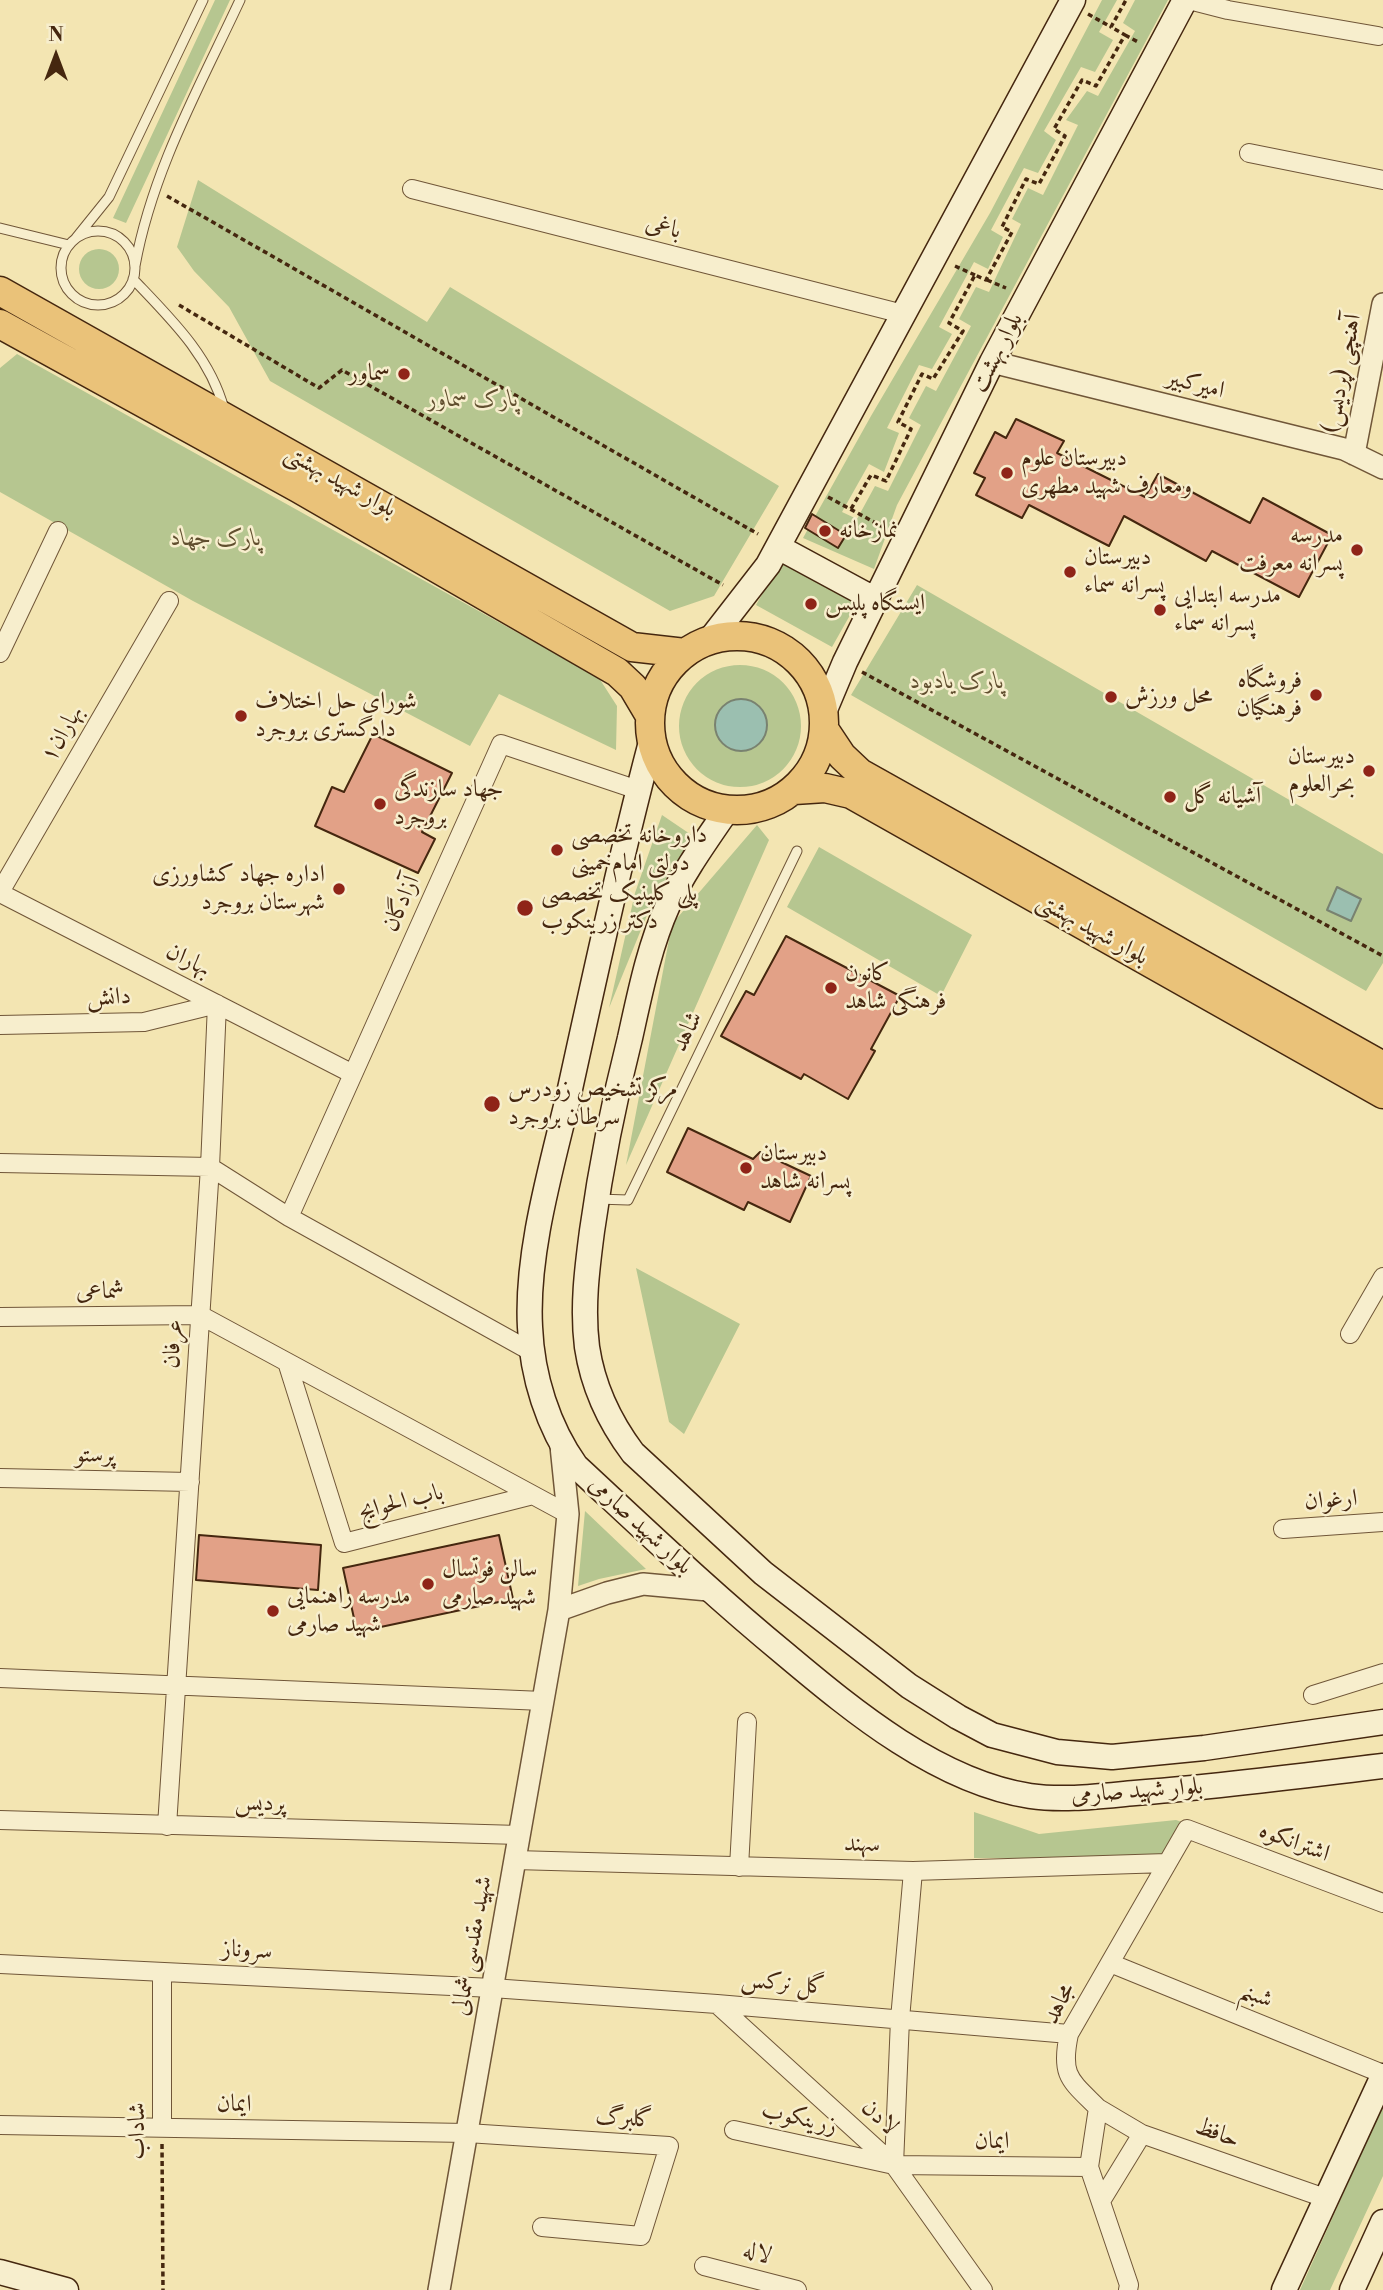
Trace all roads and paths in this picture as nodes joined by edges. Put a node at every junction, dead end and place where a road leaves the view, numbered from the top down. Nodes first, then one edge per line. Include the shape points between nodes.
1 (203, 0) edge
2 (240, 0) edge
3 (1073, 0) edge
4 (1126, 0) edge
5 (1187, 0) edge
6 (1231, 5) edge
7 (1378, 36) dead end
8 (1249, 153) dead end
9 (1383, 180) edge
10 (155, 189) junction
11 (412, 189) dead end
12 (0, 228) edge
13 (72, 242) junction
14 (135, 266) junction
15 (133, 279) junction
16 (0, 291) edge
17 (168, 299) dead end
18 (1383, 304) edge
19 (903, 314) junction
20 (6, 335) edge
21 (992, 362) junction
22 (226, 418) junction
23 (1354, 454) junction
24 (1383, 468) edge
25 (810, 487) junction
26 (851, 509) junction
27 (58, 531) dead end
28 (906, 539) junction
29 (778, 547) junction
30 (743, 597) junction
31 (876, 600) junction
32 (169, 601) dead end
33 (697, 647) junction
34 (0, 653) edge
35 (845, 662) junction
36 (824, 721) junction
37 (650, 728) junction
38 (638, 790) junction
39 (794, 790) junction
40 (727, 810) junction
41 (797, 851) dead end
42 (0, 892) edge
43 (1383, 956) edge
44 (217, 1004) junction
45 (0, 1025) edge
46 (1381, 1061) edge
47 (353, 1074) junction
48 (1383, 1094) edge
49 (0, 1163) edge
50 (210, 1167) junction
51 (596, 1199) junction
52 (289, 1217) junction
53 (1383, 1277) edge
54 (200, 1315) junction
55 (0, 1317) edge
56 (1350, 1335) dead end
57 (532, 1352) junction
58 (286, 1362) junction
59 (561, 1446) junction
60 (0, 1478) edge
61 (190, 1482) junction
62 (533, 1494) junction
63 (568, 1514) junction
64 (1383, 1522) edge
65 (1283, 1529) dead end
66 (708, 1590) junction
67 (559, 1610) junction
68 (1383, 1673) edge
69 (0, 1678) edge
70 (177, 1686) junction
71 (1313, 1695) dead end
72 (543, 1701) junction
73 (747, 1722) dead end
74 (1383, 1722) edge
75 (1383, 1766) edge
76 (0, 1820) edge
77 (167, 1825) junction
78 (1187, 1829) joint
79 (519, 1835) junction
80 (515, 1860) junction
81 (1167, 1863) junction
82 (739, 1867) junction
83 (913, 1871) junction
84 (1383, 1903) edge
85 (1110, 1963) junction
86 (0, 1964) edge
87 (162, 1972) junction
88 (492, 1988) junction
89 (717, 2004) junction
90 (900, 2019) junction
91 (1069, 2034) junction
92 (1383, 2075) edge
93 (1098, 2108) junction
94 (0, 2125) edge
95 (162, 2128) junction
96 (734, 2130) dead end
97 (467, 2133) junction
98 (1142, 2134) junction
99 (894, 2165) junction
100 (1089, 2167) junction
101 (1325, 2198) junction
102 (1101, 2202) junction
103 (1383, 2222) edge
104 (542, 2227) dead end
105 (704, 2266) dead end
106 (0, 2272) edge
107 (1134, 2288) edge
108 (66, 2290) edge
109 (163, 2290) edge
110 (439, 2290) edge
111 (797, 2290) edge
112 (983, 2290) edge
113 (1284, 2290) edge
114 (1352, 2290) edge

1 - 13 lane via 109,197
2 - 10 lane
3 - 19 main road
4 - 26 path via 1111,27 1125,35 1096,86 1082,80 1054,129 1065,135 1039,184 1026,179 1002,227 1012,232 1006,244 986,279 975,275 949,323 962,331 933,379 922,374 898,422 911,429 886,481 871,475
5 - 6 street
5 - 21 main road, بلوار بهشت
6 - 7 street
8 - 9 street
10 - 14 lane
10 - 29 path
11 - 19 street, باغی
12 - 13 lane
13 - 14 lane via 95,231 107,232 127,245
13 - 15 lane via 61,261 61,273 64,285 83,302 95,305 119,299
14 - 15 lane
15 - 22 lane via 188,338 219,390
16 - 22 main road, بلوار شهید بهشتی
17 - 30 path via 319,387 342,370
18 - 23 street, آهنچی (پردیس)
19 - 25 main road
20 - 37 main road, بلوار شهید بهشتی via 298,488 617,672 633,687
21 - 23 street, امیرکبیر
21 - 28 main road, بلوار بهشت
22 - 33 main road, بلوار شهید بهشتی via 632,647
23 - 24 street, امیرکبیر
25 - 26 path
25 - 29 main road
26 - 28 path
27 - 34 street
28 - 31 main road, بلوار بهشت
29 - 30 main road
29 - 31 main road
30 - 33 main road
31 - 35 main road, بلوار بهشت
32 - 42 street, بهاران۱
33 - 36 main road via 731,636 774,644 807,672 818,691
33 - 37 main road via 663,676 654,695
35 - 36 main road, بلوار بهشت
35 - 43 path
36 - 39 main road via 820,752
36 - 46 main road, بلوار شهید بهشتی via 842,756 860,773
37 - 38 main road, بلوار شهید صارمی
37 - 40 main road via 661,767 678,788 701,803
38 - 47 street, آزادگان via 500,744
38 - 57 main road, بلوار شهید صارمی via 534,1254 529,1293
39 - 40 main road via 751,810
39 - 48 main road, بلوار شهید بهشتی via 825,788 851,794
40 - 51 main road, بلوار شهید صارمی via 667,907 650,955
41 - 51 lane, شاهد via 628,1200
42 - 44 street, بهاران
44 - 45 street, دانش via 144,1021
44 - 47 street, بهاران
44 - 50 street, عرفان
47 - 52 street, آزادگان
49 - 50 street
50 - 52 street
50 - 54 street, عرفان
51 - 74 main road, بلوار شهید صارمی via 586,1279 587,1348 595,1385 616,1430 633,1453 763,1573 942,1708 992,1735 1087,1756 1193,1750
52 - 57 street
53 - 56 street
54 - 55 street, شماعی
54 - 58 street, باب الحوایج
54 - 61 street, عرفان
57 - 59 main road, بلوار شهید صارمی
58 - 62 street, باب الحوایج
58 - 62 street, باب الحوایج via 344,1543
59 - 63 street, شهید مقدسی شمالی
59 - 66 main road, بلوار شهید صارمی via 576,1466
60 - 61 street, پرستو
61 - 70 street, عرفان
62 - 63 street, باب الحوایج
63 - 67 street, شهید مقدسی شمالی
64 - 65 street, ارغوان
66 - 67 street via 643,1584
66 - 75 main road, بلوار شهید صارمی via 887,1733 940,1765 1006,1792 1054,1798 1098,1796
67 - 72 street, شهید مقدسی شمالی
68 - 71 street
69 - 70 street
70 - 72 street
70 - 77 street, عرفان
72 - 79 street, شهید مقدسی شمالی
73 - 82 street
76 - 77 street, پردیس
77 - 79 street, پردیس
78 - 81 street, مجاهد
78 - 84 street, اشترانکوه
79 - 80 street, شهید مقدسی شمالی
80 - 82 street, سهند
80 - 88 street, شهید مقدسی شمالی
81 - 83 street
81 - 85 street, مجاهد
82 - 83 street, سهند
83 - 90 street, سهند
85 - 91 street, مجاهد
85 - 92 street, شبنم
86 - 87 street, سروناز
87 - 88 street, سروناز
87 - 95 street, شاداب
88 - 89 street, گل نرکس
88 - 97 street, شهید مقدسی شمالی
89 - 90 street, گل نرکس
89 - 99 street, لادن
90 - 91 street, گل نرکس
90 - 99 street, سهند
91 - 93 street, مجاهد via 1064,2058 1071,2081
92 - 101 main road
93 - 98 street, حافظ
93 - 100 street
94 - 95 street, ایمان
95 - 97 street, ایمان
95 - 109 path, شاداب
96 - 99 street, زرینکوب
97 - 104 street, گلبرگ via 669,2146 641,2236
97 - 110 street, شهید مقدسی شمالی
98 - 101 street, حافظ
98 - 102 street
99 - 100 street, ایمان
99 - 112 street, لادن
100 - 102 street
101 - 113 main road
102 - 107 street
103 - 114 main road
105 - 111 street, لاله
106 - 108 main road

